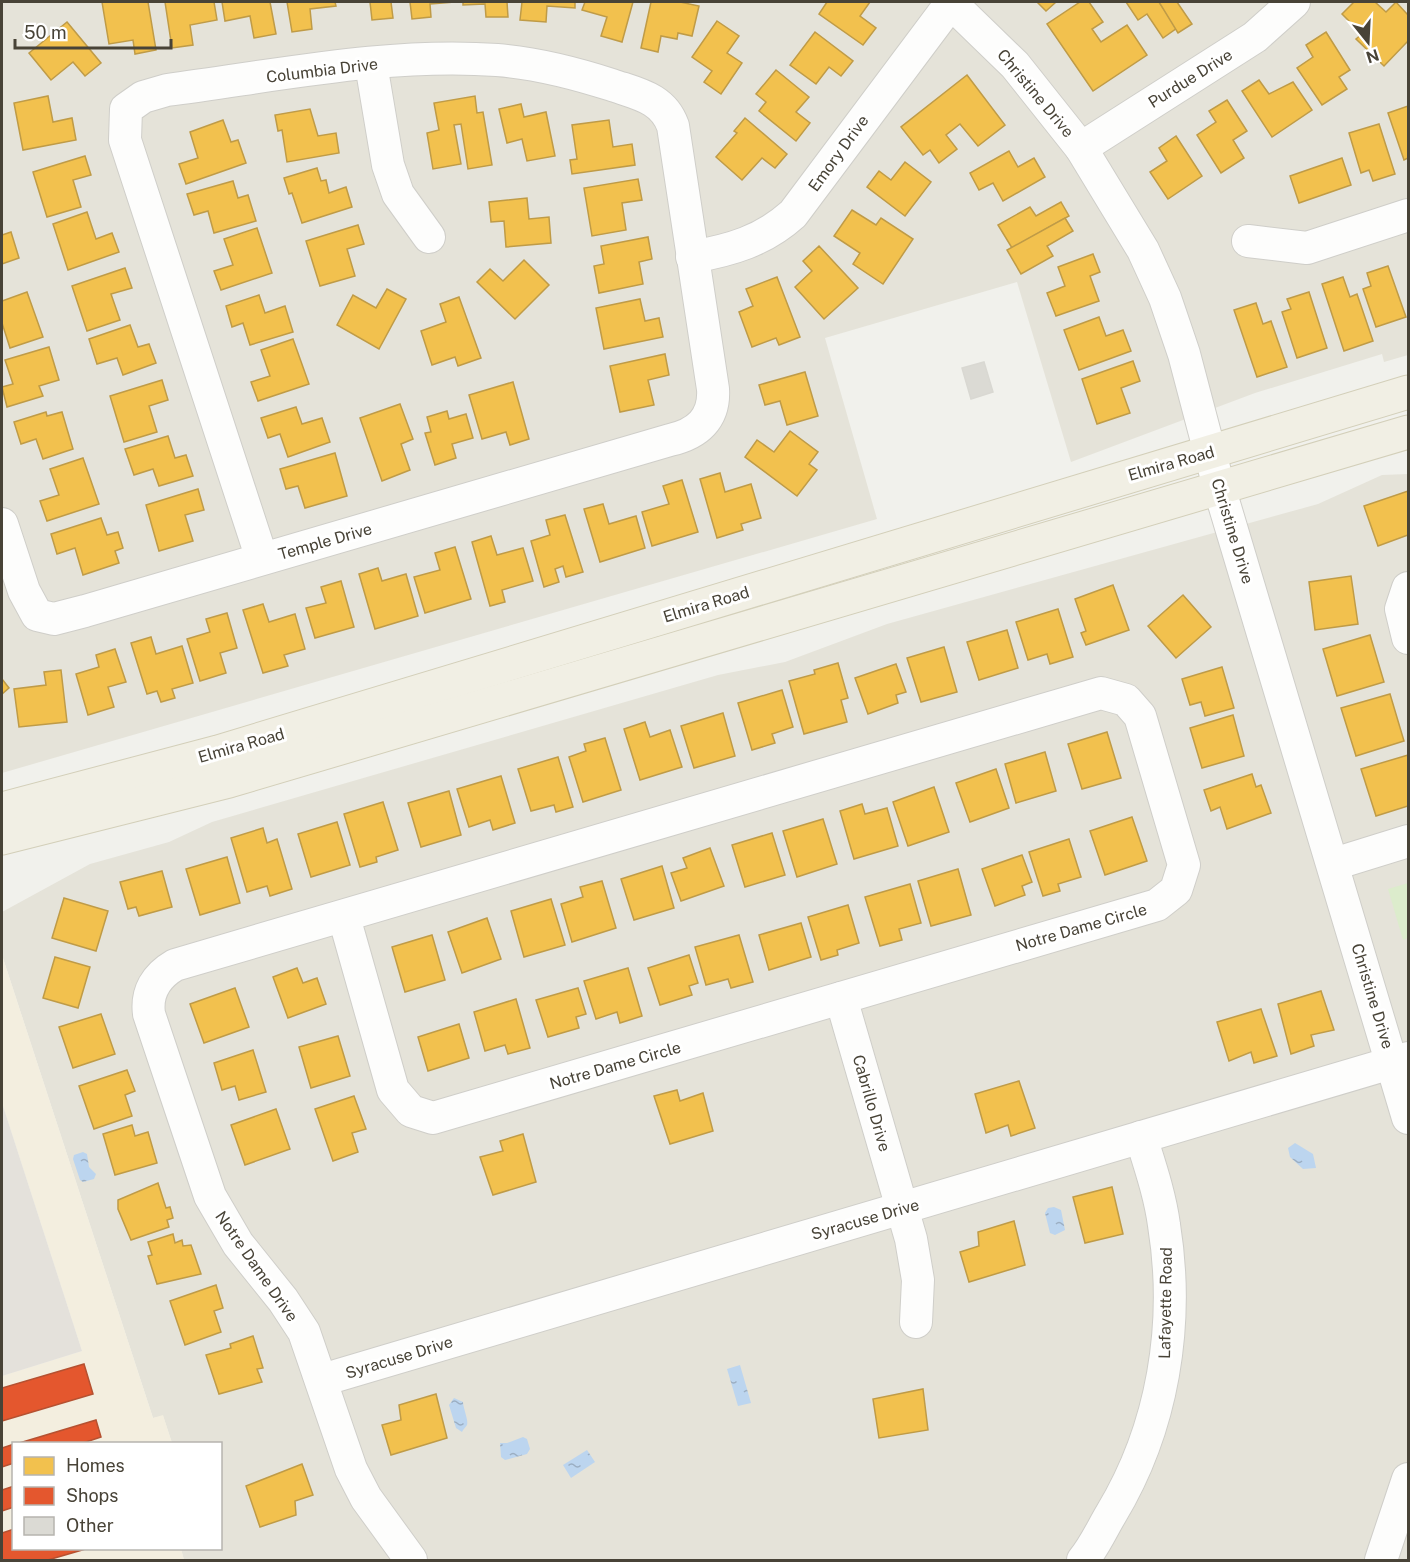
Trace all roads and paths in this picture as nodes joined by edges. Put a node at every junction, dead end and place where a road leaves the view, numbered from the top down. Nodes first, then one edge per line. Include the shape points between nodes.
1 (950, 2) edge
2 (1294, 2) edge
3 (371, 64) junction
4 (1081, 148) junction
5 (1408, 216) edge
6 (429, 237) dead end
7 (1248, 241) dead end
8 (692, 257) junction
9 (1408, 394) edge
10 (703, 424) joint
11 (1408, 432) edge
12 (1210, 452) junction
13 (1219, 487) junction
14 (2, 524) edge
15 (1000, 554) junction
16 (262, 559) junction
17 (1408, 588) edge
18 (1408, 638) edge
19 (2, 809) edge
20 (2, 838) edge
21 (1408, 841) edge
22 (1334, 864) junction
23 (344, 917) junction
24 (175, 965) joint
25 (841, 998) junction
26 (1401, 1060) edge
27 (1408, 1118) edge
28 (1141, 1137) junction
29 (903, 1208) junction
30 (916, 1322) dead end
31 (322, 1380) junction
32 (1408, 1479) edge
33 (411, 1560) edge
34 (1083, 1560) edge
35 (1381, 1560) edge

1 - 4 street, Christine Drive via 1015,65
1 - 8 street, Emory Drive via 793,214 762,238 724,252
2 - 4 street, Purdue Drive via 1255,37
3 - 6 street via 388,165 398,194
3 - 8 street, Columbia Drive via 435,58 499,60 553,68 650,98 666,111 672,126
3 - 16 street, Columbia Drive via 167,90 126,108 125,140
4 - 12 street, Christine Drive via 1153,271 1184,354
5 - 7 street via 1307,248
8 - 10 street, Columbia Drive via 713,389 712,407
9 - 12 main road, Elmira Road
9 - 13 main road via 1344,427 1241,460 1221,479
10 - 16 street, Temple Drive via 682,438
11 - 13 main road, Elmira Road
12 - 13 street, Christine Drive
12 - 15 main road via 1197,476 1065,517
12 - 19 main road, Elmira Road via 218,752
13 - 15 main road, Elmira Road
13 - 22 street, Christine Drive
14 - 16 street, Temple Drive via 24,591 37,615 54,619
15 - 20 main road, Elmira Road via 229,781
17 - 18 street via 1401,609
21 - 22 street
22 - 26 street, Christine Drive
23 - 24 street, Notre Dame Circle
23 - 25 street, Notre Dame Circle via 393,1090 411,1111 425,1117 446,1116
23 - 25 street, Notre Dame Circle via 1088,695 1110,693 1126,700 1144,725 1183,858 1182,878 1171,896 1157,906
24 - 31 street, Notre Dame Drive via 154,983 148,1007 201,1171 222,1220 304,1332
25 - 29 street, Cabrillo Drive
26 - 27 street, Christine Drive
26 - 28 street, Syracuse Drive
28 - 29 street, Syracuse Drive
28 - 34 street, Lafayette Road via 1164,1223 1169,1266 1167,1353 1153,1420 1132,1479
29 - 30 street, Cabrillo Drive via 918,1280
29 - 31 street, Syracuse Drive
31 - 33 street, Notre Dame Drive via 351,1469 371,1506
32 - 35 street

